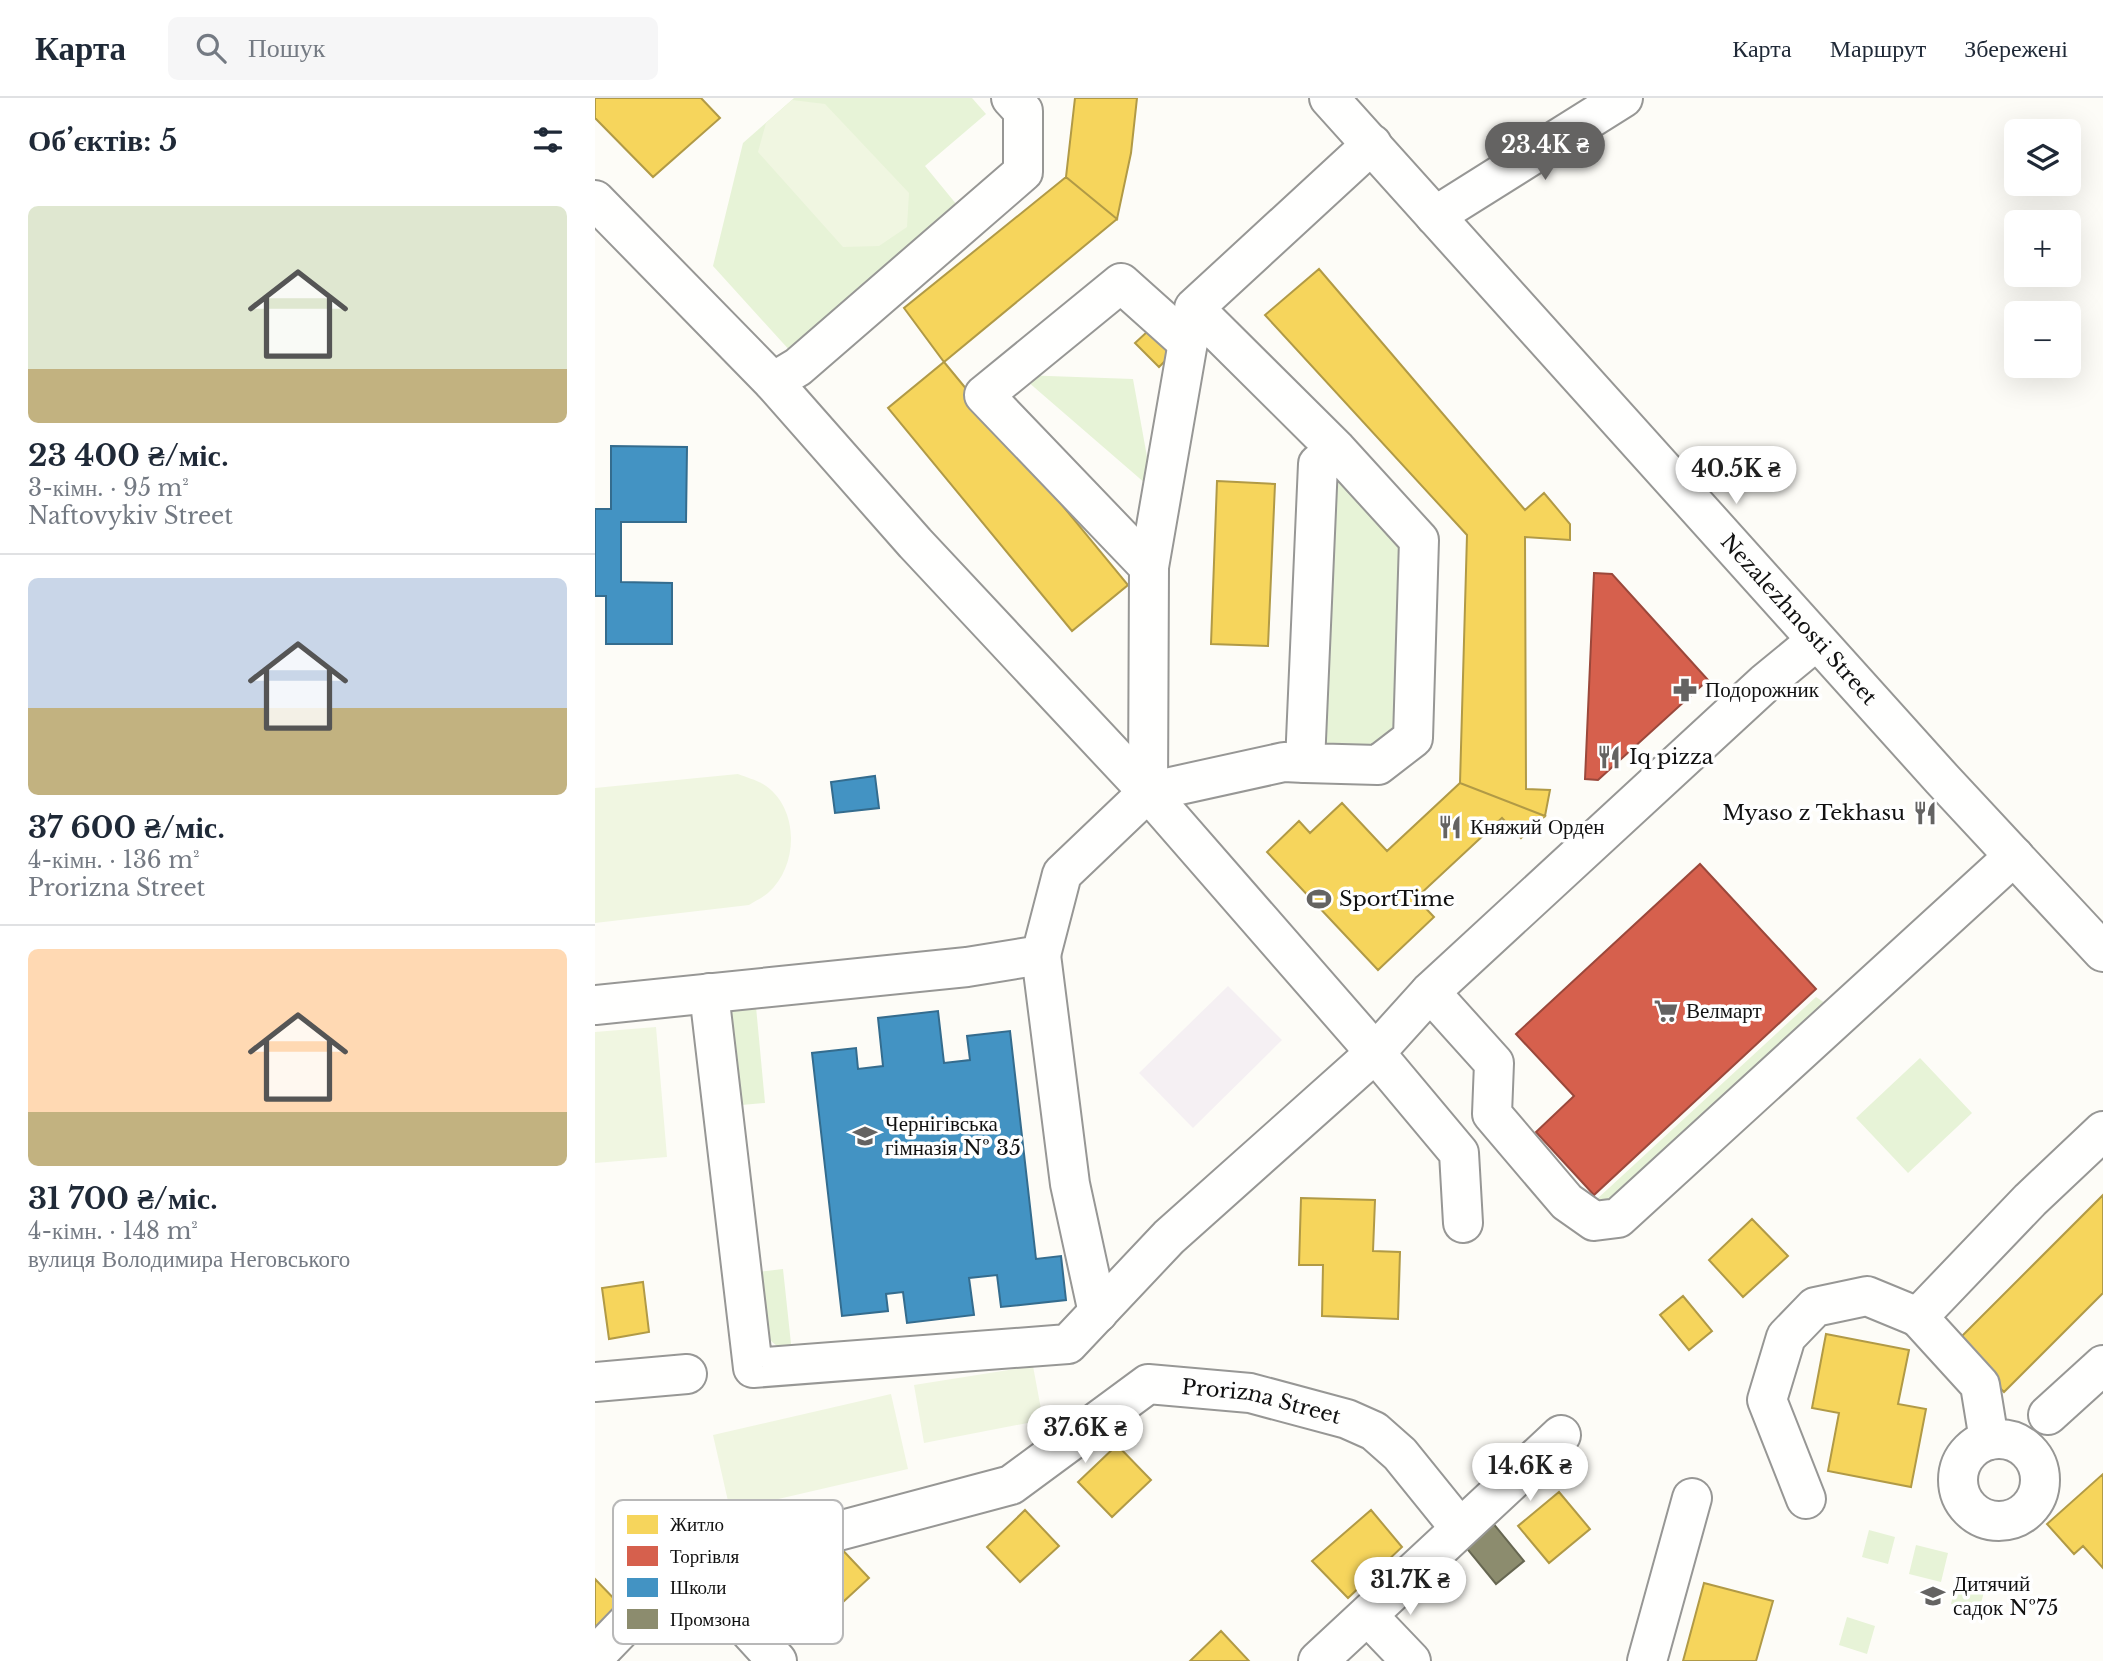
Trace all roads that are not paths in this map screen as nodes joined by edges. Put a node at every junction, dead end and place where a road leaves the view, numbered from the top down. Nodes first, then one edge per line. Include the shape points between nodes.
1 (1010, 98) edge
2 (1329, 98) edge
3 (1623, 98) edge
4 (1372, 144) junction
5 (595, 200) edge
6 (1435, 216) junction
7 (1191, 326) junction
8 (773, 382) junction
9 (1336, 449) junction
10 (1149, 567) junction
11 (1816, 641) junction
12 (1305, 763) junction
13 (1148, 792) junction
14 (2014, 856) junction
15 (2103, 952) edge
16 (1041, 955) junction
17 (1430, 992) junction
18 (709, 993) junction
19 (595, 1005) edge
20 (1374, 1054) junction
21 (2103, 1130) edge
22 (1463, 1223) dead end
23 (1098, 1313) junction
24 (1918, 1317) junction
25 (2103, 1365) edge
26 (687, 1374) dead end
27 (595, 1382) edge
28 (2048, 1415) dead end
29 (1560, 1435) dead end
30 (1989, 1440) dead end
31 (1692, 1498) dead end
32 (1806, 1499) dead end
33 (1459, 1527) junction
34 (843, 1530) edge
35 (1368, 1616) junction
36 (613, 1637) edge
37 (761, 1644) edge
38 (595, 1656) edge
39 (777, 1661) edge
40 (1318, 1661) edge
41 (1411, 1661) edge
42 (1647, 1661) edge

1 - 8 street via 1023,111 1023,172 798,367
2 - 4 street, Nezalezhnosti Street
3 - 6 street
4 - 6 street, Nezalezhnosti Street
4 - 7 street
5 - 8 street
6 - 11 street, Nezalezhnosti Street
7 - 9 street
7 - 10 street
7 - 10 street via 1121,283 984,395
8 - 13 street via 915,543
9 - 12 street via 1318,464
9 - 12 street via 1419,540 1413,738 1378,765
10 - 13 street
11 - 14 street, Nezalezhnosti Street
11 - 17 street
12 - 13 street via 1284,762
13 - 16 street via 1062,874
13 - 20 street
14 - 15 street, Nezalezhnosti Street
14 - 17 street via 1618,1218 1594,1221 1567,1202 1492,1114 1494,1063
16 - 18 street via 967,967
16 - 23 street via 1070,1184
17 - 20 street
18 - 19 street
18 - 23 street via 753,1368 1068,1344
20 - 22 street via 1459,1153
20 - 23 street via 1169,1237
21 - 24 street
24 - 30 street via 1980,1385
24 - 32 street via 1867,1296 1815,1307 1786,1337 1767,1399
25 - 28 street
26 - 27 street
29 - 33 street
31 - 42 street
33 - 34 street, Prorizna Street via 1400,1454 1374,1432 1347,1419 1250,1393 1148,1384 1011,1485
33 - 35 street
35 - 40 street
35 - 41 street
36 - 38 street, Prorizna Street
37 - 39 street

